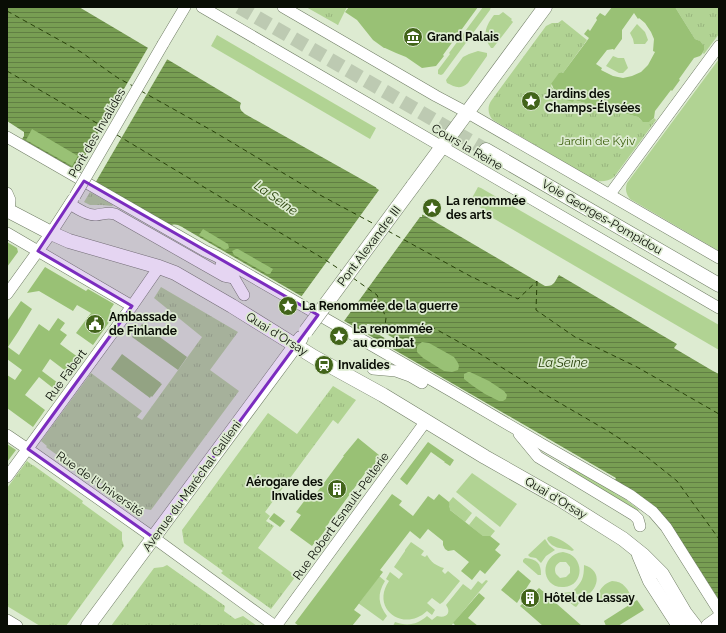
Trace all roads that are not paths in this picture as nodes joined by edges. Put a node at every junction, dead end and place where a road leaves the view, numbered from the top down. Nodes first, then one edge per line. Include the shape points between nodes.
1 (184, 7) edge
2 (202, 7) edge
3 (283, 7) edge
4 (545, 7) edge
5 (719, 46) edge
6 (468, 113) junction
7 (7, 137) edge
8 (442, 147) junction
9 (486, 150) tunnel mouth
10 (7, 193) edge
11 (610, 194) junction
12 (72, 200) junction
13 (8, 210) edge
14 (7, 233) edge
15 (50, 234) junction
16 (38, 251) junction
17 (205, 251) junction
18 (719, 258) edge
19 (159, 267) junction
20 (234, 278) junction
21 (714, 282) edge
22 (719, 292) edge
23 (7, 294) edge
24 (244, 295) dead end
25 (132, 306) junction
26 (719, 308) edge
27 (296, 346) junction
28 (373, 369) dead end
29 (451, 390) junction
30 (426, 421) junction
31 (512, 426) junction
32 (7, 436) edge
33 (28, 449) junction
34 (7, 477) edge
35 (640, 526) dead end
36 (154, 538) junction
37 (636, 549) junction
38 (715, 619) edge
39 (7, 620) edge
40 (17, 626) edge
41 (88, 626) edge
42 (276, 626) edge
43 (679, 626) edge
44 (694, 626) edge

1 - 12 street, Pont des Invalides, bridge
2 - 8 street, Cours la Reine
3 - 6 street
4 - 6 main road, Pont Alexandre III
5 - 11 street
6 - 8 main road, Pont Alexandre III
6 - 11 street
7 - 17 street
8 - 26 street, Cours la Reine
8 - 27 main road, Pont Alexandre III, bridge
9 - 21 main road, Voie Georges-Pompidou
10 - 13 street via 10,200
11 - 18 street
12 - 15 street, Pont des Invalides
12 - 20 street via 81,211 95,216 109,212 115,214 224,276
13 - 15 main road, Quai d'Orsay
14 - 16 street
15 - 16 street, Pont des Invalides
15 - 19 main road, Quai d'Orsay
16 - 23 street, Pont des Invalides
16 - 25 street
17 - 20 street via 229,270
17 - 29 street
19 - 25 street, Rue Fabert
19 - 27 main road, Quai d'Orsay via 175,273
20 - 24 street
21 - 22 main road, Voie Georges-Pompidou
25 - 33 street, Rue Fabert
27 - 30 main road, Quai d'Orsay
27 - 36 main road, Avenue du Maréchal Gallieni
28 - 29 street via 396,371 424,384
29 - 31 street
30 - 37 main road, Quai d'Orsay via 561,500
30 - 42 street, Rue Robert Esnault-Pelterie
31 - 35 street via 538,457 634,515
31 - 38 street via 630,495 653,512 666,527
32 - 33 street, Rue de l'Université
33 - 34 street, Rue Fabert
33 - 36 street, Rue de l'Université
36 - 41 main road, Avenue du Maréchal Gallieni
36 - 42 street, Rue de l'Université
37 - 43 main road, Quai d'Orsay via 650,581
37 - 44 main road, Quai d'Orsay via 662,574
39 - 40 street

